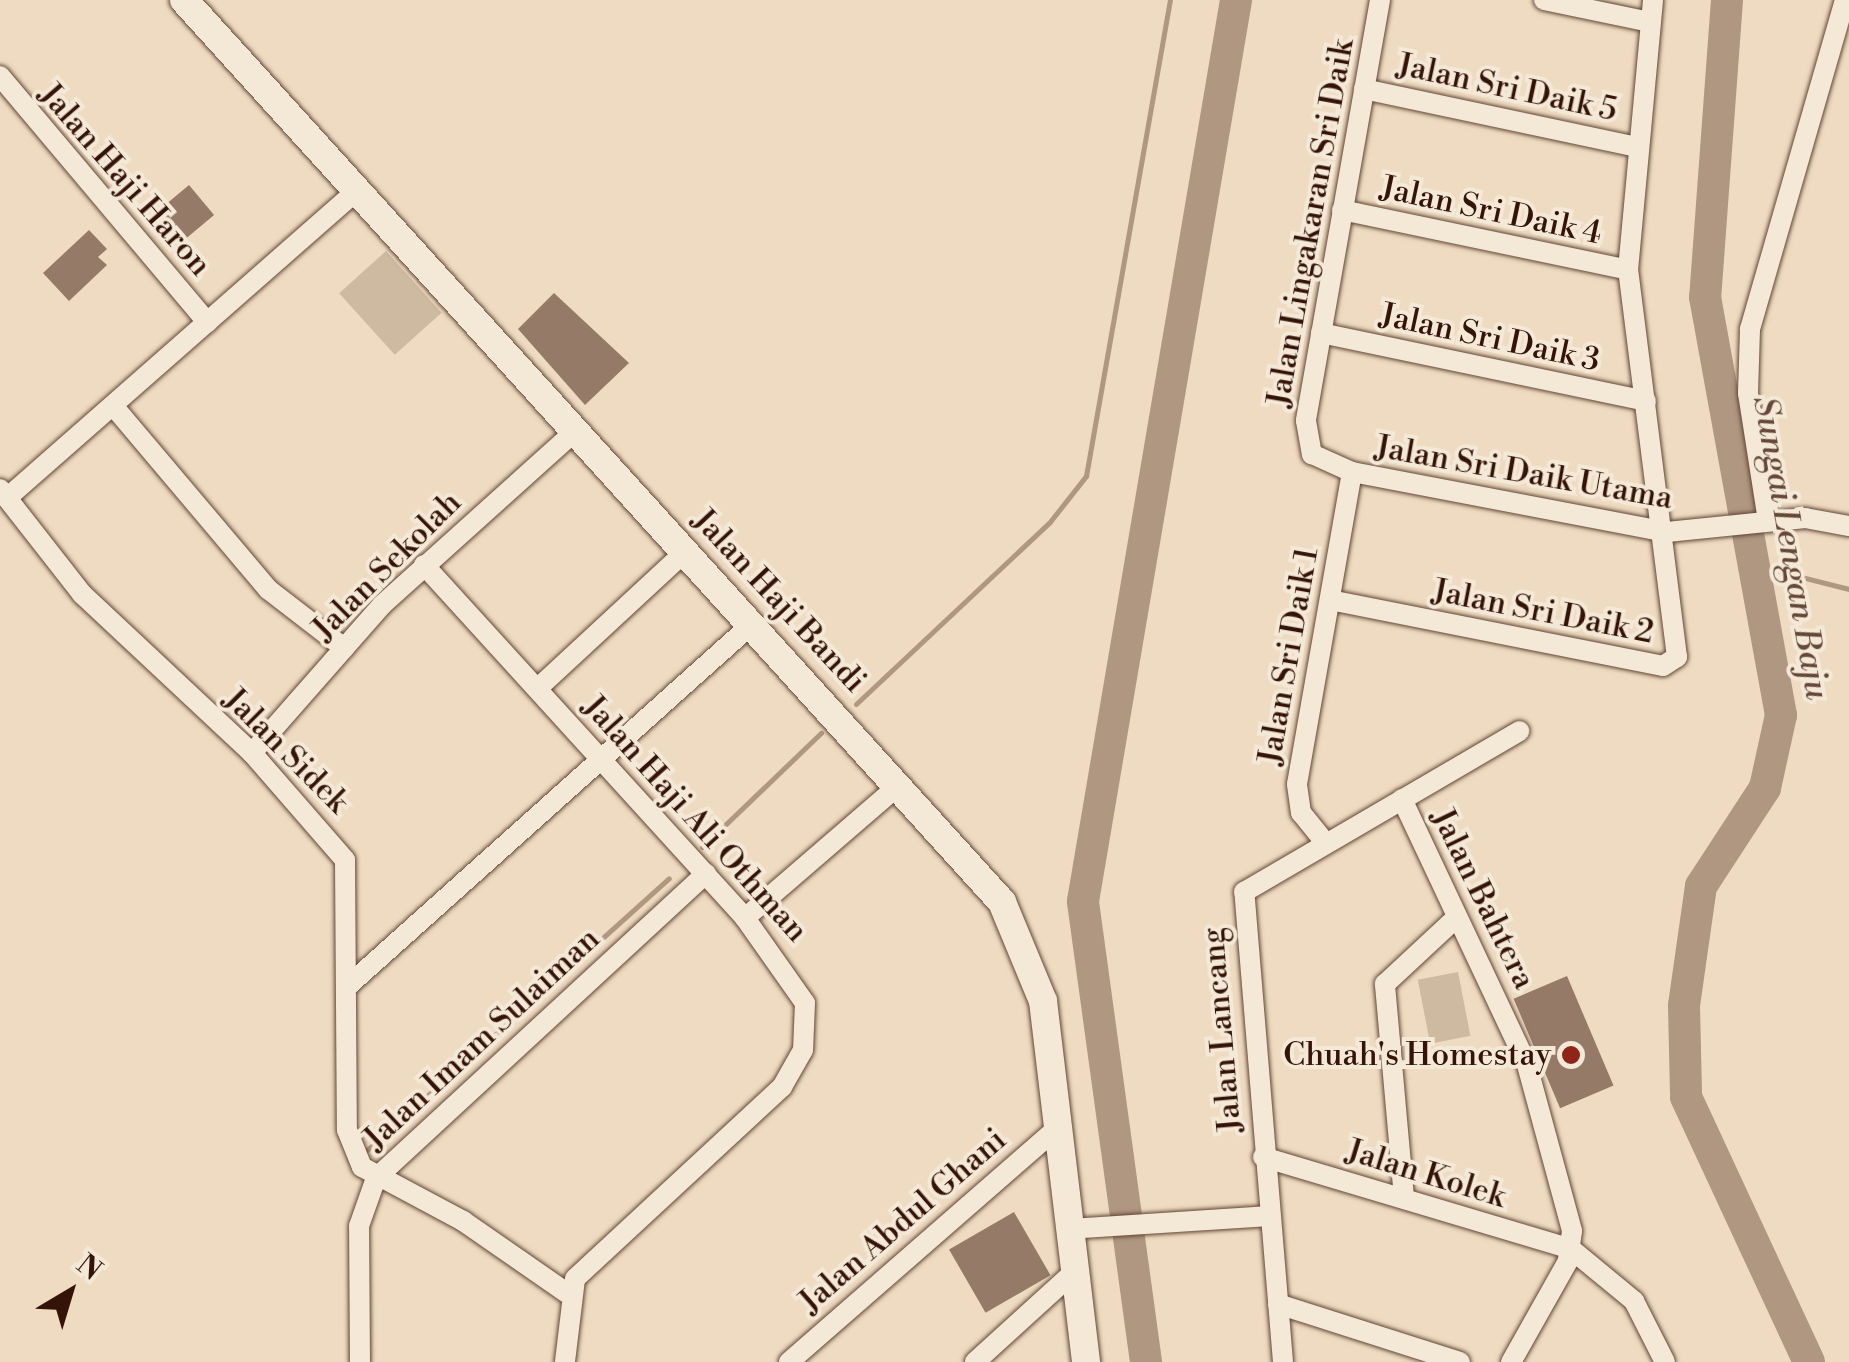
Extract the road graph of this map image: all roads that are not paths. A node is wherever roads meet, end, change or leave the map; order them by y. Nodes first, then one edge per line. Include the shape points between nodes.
1 (184, 0) edge
2 (1380, 0) edge
3 (1544, 0) edge
4 (1653, 0) edge
5 (1845, 0) edge
6 (1650, 22) junction
7 (0, 76) edge
8 (1364, 89) junction
9 (1638, 146) junction
10 (357, 190) junction
11 (1342, 210) junction
12 (1628, 270) junction
13 (207, 322) junction
14 (1321, 333) junction
15 (1646, 402) junction
16 (115, 408) junction
17 (575, 430) junction
18 (1312, 454) joint
19 (1352, 472) junction
20 (4, 494) edge
21 (1762, 522) junction
22 (1849, 526) edge
23 (1667, 532) junction
24 (686, 552) junction
25 (424, 565) junction
26 (1330, 600) junction
27 (753, 623) junction
28 (344, 648) junction
29 (538, 688) junction
30 (1519, 731) dead end
31 (252, 753) junction
32 (603, 758) junction
33 (900, 784) junction
34 (1402, 799) junction
35 (1324, 841) junction
36 (706, 874) junction
37 (745, 918) junction
38 (1456, 918) junction
39 (350, 984) junction
40 (1057, 1128) junction
41 (1263, 1157) junction
42 (376, 1178) junction
43 (1404, 1198) junction
44 (1268, 1216) junction
45 (1069, 1229) junction
46 (1572, 1249) junction
47 (1074, 1272) junction
48 (567, 1293) junction
49 (1278, 1304) junction
50 (1659, 1357) edge
51 (360, 1362) edge
52 (565, 1362) edge
53 (789, 1362) edge
54 (975, 1362) edge
55 (1086, 1362) edge
56 (1283, 1362) edge
57 (1460, 1362) edge
58 (1511, 1362) edge

1 - 10 street, Jalan Haji Bandi
2 - 8 street, Jalan Lingakaran Sri Daik
3 - 6 street
4 - 6 street
5 - 21 street via 1750,329 1748,393
6 - 9 street
7 - 13 street, Jalan Haji Haron
8 - 9 street, Jalan Sri Daik 5
8 - 11 street, Jalan Lingakaran Sri Daik
9 - 12 street
10 - 13 street
10 - 17 street, Jalan Haji Bandi
11 - 12 street, Jalan Sri Daik 4
11 - 14 street, Jalan Lingakaran Sri Daik
12 - 15 street
13 - 16 street
14 - 15 street, Jalan Sri Daik 3
14 - 18 street, Jalan Lingakaran Sri Daik via 1306,421
15 - 23 street
16 - 20 street
16 - 28 street via 268,590
17 - 24 street, Jalan Haji Bandi
17 - 25 street, Jalan Sekolah
18 - 19 street, Jalan Sri Daik Utama
19 - 23 street, Jalan Sri Daik Utama
19 - 26 street, Jalan Sri Daik 1
20 - 31 street, Jalan Sidek via 82,594
21 - 22 street, Jalan Sri Daik Utama
21 - 23 street, Jalan Sri Daik Utama
23 - 26 street, Jalan Sri Daik 2 via 1680,647 1663,666
24 - 27 street, Jalan Haji Bandi
24 - 29 street
25 - 28 street, Jalan Sekolah
25 - 29 street, Jalan Haji Ali Othman
26 - 35 street, Jalan Sri Daik 1 via 1296,800
27 - 32 street
27 - 33 street, Jalan Haji Bandi
28 - 31 street, Jalan Sekolah
29 - 32 street, Jalan Haji Ali Othman
30 - 34 street, Jalan Lancang
31 - 39 street, Jalan Sidek via 345,860
32 - 36 street, Jalan Haji Ali Othman
32 - 39 street
33 - 37 street
33 - 40 street, Jalan Haji Bandi via 1002,902 1030,952
34 - 35 street, Jalan Lancang
34 - 38 street, Jalan Bahtera
35 - 41 street, Jalan Lancang via 1256,880 1242,900
36 - 37 street, Jalan Haji Ali Othman
36 - 42 street, Jalan Imam Sulaiman
37 - 48 street, Jalan Haji Ali Othman via 805,1003 795,1068 596,1254
38 - 43 street via 1384,984
38 - 46 street, Jalan Bahtera via 1527,1065
39 - 42 street, Jalan Sidek via 347,1130
40 - 45 street, Jalan Haji Bandi
40 - 53 street, Jalan Abdul Ghani
41 - 43 street, Jalan Kolek
41 - 44 street, Jalan Lancang
42 - 48 street, Jalan Imam Sulaiman via 463,1221
42 - 51 street via 359,1226
43 - 46 street, Jalan Kolek
44 - 45 street
44 - 49 street, Jalan Lancang
45 - 47 street, Jalan Haji Bandi
46 - 50 street via 1634,1301
46 - 58 street
47 - 54 street
47 - 55 street, Jalan Haji Bandi
48 - 52 street
49 - 56 street, Jalan Lancang
49 - 57 street

